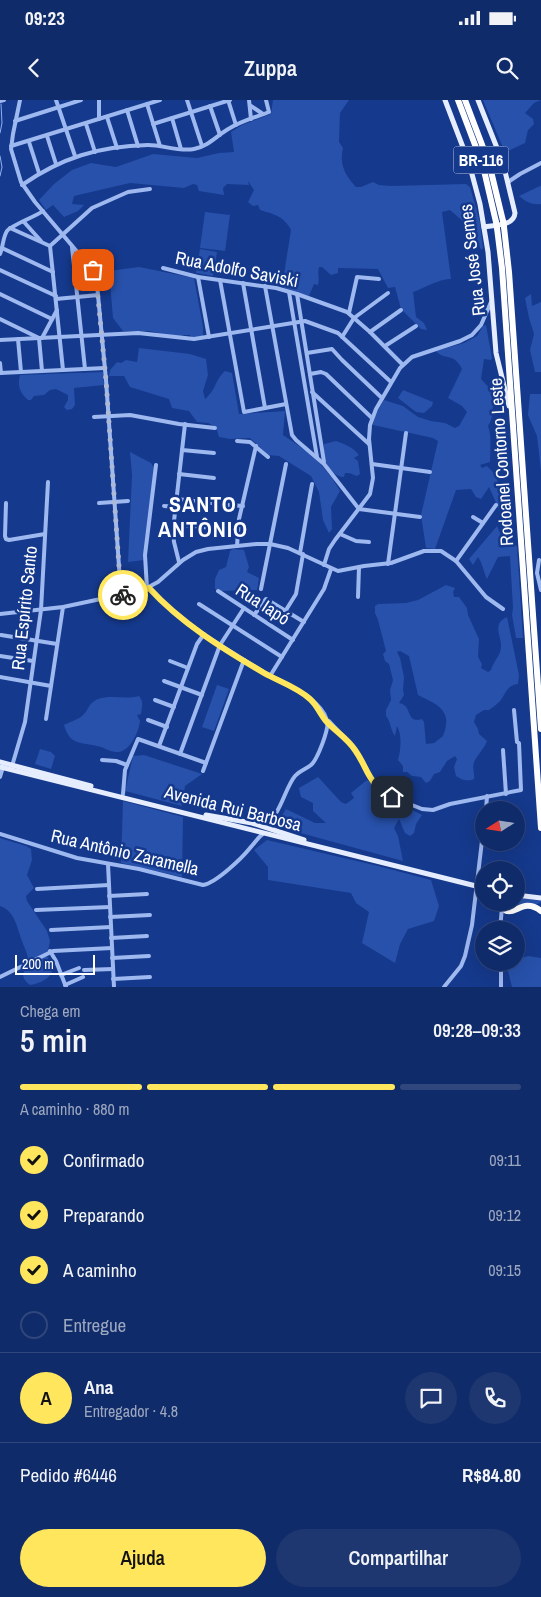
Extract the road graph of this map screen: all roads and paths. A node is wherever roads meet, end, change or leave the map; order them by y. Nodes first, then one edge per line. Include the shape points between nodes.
1 (4, 100) edge
2 (20, 100) edge
3 (56, 100) edge
4 (81, 100) edge
5 (98, 100) edge
6 (160, 100) edge
7 (187, 100) edge
8 (229, 100) edge
9 (266, 100) edge
10 (445, 100) edge
11 (458, 100) edge
12 (465, 100) edge
13 (478, 100) edge
14 (0, 101) edge
15 (249, 102) edge
16 (147, 104) junction
17 (210, 106) junction
18 (59, 107) junction
19 (128, 110) junction
20 (191, 112) junction
21 (264, 114) junction
22 (107, 117) junction
23 (172, 118) junction
24 (99, 119) junction
25 (251, 119) junction
26 (15, 121) junction
27 (86, 124) junction
28 (154, 124) junction
29 (236, 125) junction
30 (66, 130) junction
31 (220, 135) junction
32 (47, 136) junction
33 (29, 142) junction
34 (11, 146) junction
35 (138, 146) junction
36 (160, 146) junction
37 (202, 146) junction
38 (117, 148) junction
39 (182, 149) junction
40 (95, 152) junction
41 (75, 156) junction
42 (541, 162) edge
43 (56, 164) junction
44 (39, 173) junction
45 (508, 182) junction
46 (22, 185) junction
47 (150, 189) dead end
48 (43, 211) junction
49 (24, 222) junction
50 (500, 224) junction
51 (484, 227) junction
52 (10, 228) junction
53 (63, 234) junction
54 (42, 242) junction
55 (72, 245) junction
56 (50, 246) junction
57 (2, 248) junction
58 (0, 254) edge
59 (163, 268) dead end
60 (0, 270) edge
61 (53, 272) junction
62 (198, 277) junction
63 (379, 279) dead end
64 (220, 280) junction
65 (243, 284) junction
66 (266, 286) junction
67 (288, 292) junction
68 (388, 293) dead end
69 (0, 294) edge
70 (296, 294) junction
71 (98, 295) junction
72 (56, 297) junction
73 (78, 297) junction
74 (491, 300) junction
75 (57, 310) junction
76 (401, 310) dead end
77 (349, 314) junction
78 (354, 318) junction
79 (493, 318) junction
80 (0, 319) edge
81 (52, 319) junction
82 (484, 319) junction
83 (301, 321) junction
84 (294, 322) junction
85 (272, 326) junction
86 (416, 326) dead end
87 (251, 330) junction
88 (370, 332) junction
89 (102, 334) junction
90 (230, 334) junction
91 (81, 336) junction
92 (342, 336) junction
93 (60, 337) junction
94 (209, 337) junction
95 (40, 338) junction
96 (18, 339) junction
97 (0, 340) edge
98 (385, 346) junction
99 (307, 353) junction
100 (0, 363) edge
101 (402, 364) junction
102 (105, 368) junction
103 (85, 369) junction
104 (63, 370) junction
105 (42, 371) junction
106 (21, 372) junction
107 (0, 373) edge
108 (310, 374) junction
109 (391, 382) junction
110 (312, 392) junction
111 (306, 393) junction
112 (382, 398) junction
113 (286, 404) junction
114 (265, 408) junction
115 (109, 416) junction
116 (94, 417) dead end
117 (372, 418) junction
118 (513, 420) junction
119 (185, 424) junction
120 (216, 428) dead end
121 (406, 433) dead end
122 (237, 442) dead end
123 (370, 444) junction
124 (256, 446) junction
125 (182, 450) junction
126 (214, 453) dead end
127 (268, 457) dead end
128 (317, 458) junction
129 (286, 464) dead end
130 (324, 464) junction
131 (372, 464) junction
132 (156, 465) dead end
133 (401, 468) junction
134 (430, 472) dead end
135 (180, 474) junction
136 (214, 478) dead end
137 (48, 482) dead end
138 (312, 484) dead end
139 (177, 499) junction
140 (128, 501) dead end
141 (115, 502) junction
142 (6, 503) dead end
143 (99, 503) dead end
144 (212, 503) dead end
145 (230, 505) dead end
146 (496, 505) dead end
147 (164, 506) dead end
148 (243, 506) junction
149 (176, 507) junction
150 (360, 509) junction
151 (395, 514) junction
152 (420, 517) dead end
153 (474, 517) dead end
154 (483, 523) junction
155 (174, 524) junction
156 (212, 528) dead end
157 (45, 534) junction
158 (340, 534) junction
159 (369, 542) dead end
160 (270, 544) junction
161 (237, 546) junction
162 (301, 553) junction
163 (539, 560) dead end
164 (456, 561) junction
165 (180, 562) junction
166 (388, 564) junction
167 (324, 565) junction
168 (359, 567) junction
169 (332, 569) junction
170 (148, 588) junction
171 (261, 588) dead end
172 (541, 590) edge
173 (218, 591) dead end
174 (121, 595) junction
175 (358, 597) dead end
176 (199, 604) dead end
177 (63, 607) junction
178 (244, 608) junction
179 (503, 609) dead end
180 (41, 610) junction
181 (286, 610) junction
182 (0, 614) edge
183 (254, 615) junction
184 (304, 622) junction
185 (232, 626) junction
186 (204, 634) junction
187 (1, 636) dead end
188 (292, 640) junction
189 (36, 641) junction
190 (57, 644) junction
191 (220, 645) junction
192 (0, 656) edge
193 (282, 657) junction
194 (244, 660) junction
195 (33, 661) junction
196 (170, 661) dead end
197 (188, 668) junction
198 (270, 676) junction
199 (0, 677) edge
200 (164, 681) dead end
201 (30, 682) junction
202 (51, 686) junction
203 (181, 688) junction
204 (202, 695) junction
205 (155, 700) dead end
206 (174, 707) junction
207 (514, 710) dead end
208 (46, 718) dead end
209 (148, 720) dead end
210 (329, 723) junction
211 (167, 727) junction
212 (541, 729) edge
213 (323, 739) junction
214 (159, 746) junction
215 (503, 750) dead end
216 (180, 754) junction
217 (102, 760) dead end
218 (206, 763) junction
219 (127, 765) junction
220 (1, 766) edge
221 (12, 766) junction
222 (203, 771) dead end
223 (0, 778) edge
224 (123, 794) junction
225 (506, 794) junction
226 (488, 796) junction
227 (487, 801) edge
228 (266, 825) junction
229 (541, 828) edge
230 (261, 833) junction
231 (0, 834) edge
232 (108, 864) junction
233 (459, 882) junction
234 (109, 886) junction
235 (475, 886) edge
236 (37, 889) dead end
237 (147, 894) dead end
238 (110, 896) junction
239 (475, 896) edge
240 (525, 899) edge
241 (539, 904) edge
242 (525, 906) edge
243 (110, 907) junction
244 (36, 910) dead end
245 (150, 915) dead end
246 (110, 917) junction
247 (111, 927) junction
248 (51, 930) dead end
249 (147, 936) dead end
250 (112, 938) junction
251 (112, 948) junction
252 (50, 951) junction
253 (149, 956) dead end
254 (112, 958) junction
255 (79, 968) dead end
256 (113, 969) junction
257 (84, 970) dead end
258 (501, 971) edge
259 (61, 975) junction
260 (0, 977) edge
261 (83, 977) dead end
262 (150, 978) dead end
263 (113, 979) junction
264 (66, 986) edge
265 (114, 987) edge
266 (444, 987) edge
267 (501, 987) edge

1 - 14 street
2 - 26 street
3 - 18 street
4 - 18 street
5 - 24 street
6 - 16 street
7 - 20 street
8 - 17 street
8 - 29 street
9 - 21 street via 269,112
10 - 51 main road, Rua José Semes via 469,163
11 - 50 highway, Rodoanel Contorno Leste / BR-116 via 483,166
12 - 50 highway, Rodoanel Contorno Leste / BR-116 via 489,163
13 - 45 main road
15 - 21 street
15 - 25 street
16 - 19 street
16 - 28 street
17 - 20 street
17 - 31 street
18 - 26 street
18 - 30 street
19 - 22 street
19 - 35 street
20 - 23 street
20 - 37 street
21 - 25 street
22 - 24 street
22 - 38 street
23 - 28 street
23 - 39 street
24 - 27 street
25 - 29 street
26 - 34 street
27 - 30 street
27 - 40 street
28 - 36 street
29 - 31 street
30 - 32 street
30 - 41 street
31 - 37 street
32 - 33 street
32 - 43 street
33 - 34 street
33 - 44 street
34 - 46 street
35 - 36 street
35 - 38 street
36 - 39 street
37 - 39 street
38 - 40 street
40 - 41 street
41 - 43 street
42 - 45 street
43 - 44 street
44 - 46 street
45 - 51 main road via 515,217 509,222
46 - 48 street
47 - 53 street via 128,192 92,208
48 - 49 street
48 - 53 street
49 - 52 street
49 - 54 street
50 - 118 highway, Rodoanel Contorno Leste / BR-116
50 - 212 highway, Rodoanel Contorno Leste / BR-116 via 511,292
51 - 74 main road, Rua José Semes
52 - 54 street
52 - 57 street
53 - 55 street
53 - 56 street
54 - 56 street
55 - 71 street via 95,272
55 - 73 street
56 - 61 street
57 - 58 street
57 - 61 street
59 - 62 street, Rua Adolfo Saviski
60 - 72 street
61 - 72 street
62 - 64 street, Rua Adolfo Saviski
62 - 94 street
63 - 77 street via 357,277
64 - 65 street, Rua Adolfo Saviski
64 - 90 street
65 - 66 street, Rua Adolfo Saviski
65 - 87 street
66 - 67 street, Rua Adolfo Saviski
66 - 85 street
67 - 70 street, Rua Adolfo Saviski
67 - 84 street
68 - 78 street
69 - 81 street
70 - 77 street, Rua Adolfo Saviski
70 - 83 street
71 - 73 street
71 - 89 street
72 - 73 street
72 - 75 street
73 - 91 street
74 - 79 main road, Rua José Semes
74 - 82 street
75 - 81 street
75 - 93 street
76 - 88 street
77 - 78 street, Rua Adolfo Saviski
78 - 88 street, Rua Adolfo Saviski
78 - 92 street
79 - 82 street
79 - 118 main road, Rua José Semes via 497,360
80 - 95 street
81 - 95 street
82 - 101 street via 468,338 417,355
83 - 84 street
83 - 92 street
83 - 99 street
84 - 85 street
84 - 111 street
85 - 87 street
85 - 113 street
86 - 98 street
87 - 90 street
87 - 114 street
88 - 98 street, Rua Adolfo Saviski
89 - 91 street
89 - 94 street via 142,333 190,339
89 - 102 street
90 - 94 street
90 - 114 street via 244,412
91 - 93 street
91 - 103 street
92 - 109 street
93 - 95 street
93 - 104 street
95 - 96 street
95 - 105 street
96 - 97 street
96 - 106 street
98 - 101 street, Rua Adolfo Saviski
99 - 108 street
99 - 112 street via 332,349
100 - 107 street
101 - 109 street
102 - 103 street
102 - 115 street
103 - 104 street
104 - 105 street
105 - 106 street
106 - 107 street
108 - 110 street
108 - 117 street via 326,374
109 - 112 street
110 - 111 street
110 - 123 street
110 - 130 street
111 - 128 street
112 - 117 street
113 - 114 street
113 - 128 street via 294,438
115 - 116 street
115 - 119 street via 134,415
115 - 141 street
117 - 123 street
118 - 229 highway, Rodoanel Contorno Leste / BR-116
119 - 120 street
119 - 125 street
121 - 133 street
122 - 124 street via 248,441
123 - 131 street
124 - 127 street
124 - 148 street
125 - 126 street
125 - 135 street
128 - 130 street
129 - 160 street
130 - 150 street
131 - 133 street
131 - 150 street via 372,488
132 - 170 street via 145,555
133 - 134 street
133 - 151 street
135 - 136 street
135 - 139 street
137 - 157 street, Rua Espírito Santo
138 - 162 street
139 - 144 street
139 - 149 street
140 - 141 street
141 - 143 street
141 - 174 street
142 - 157 street via 6,539
145 - 148 street
146 - 154 street
147 - 149 street
148 - 161 street
149 - 155 street
150 - 151 street
150 - 158 street
151 - 152 street
151 - 166 street
153 - 154 street
154 - 164 street
155 - 156 street
155 - 165 street via 173,537
157 - 180 street, Rua Espírito Santo
158 - 159 street
158 - 167 street
160 - 161 street
160 - 162 street
160 - 171 street
161 - 165 street via 202,550
162 - 167 street
162 - 181 street via 296,594
163 - 172 street via 537,570
164 - 166 street via 441,551 430,550
164 - 179 street via 486,597
165 - 170 street via 162,580
166 - 168 street
167 - 169 street
168 - 169 street via 342,571
168 - 175 street
169 - 184 street
170 - 174 street
170 - 186 street via 169,609
173 - 178 street, Rua Iapó
174 - 177 street
176 - 185 street
177 - 180 street
177 - 190 street
178 - 183 street, Rua Iapó
178 - 185 street
180 - 182 street
180 - 189 street, Rua Espírito Santo
181 - 183 street via 266,599
181 - 184 street
183 - 188 street, Rua Iapó
184 - 188 street
185 - 191 street
185 - 193 street
186 - 191 street
186 - 197 street
187 - 189 street
188 - 193 street
189 - 190 street
189 - 195 street, Rua Espírito Santo
190 - 202 street
191 - 194 street
191 - 204 street
192 - 195 street
193 - 198 street
194 - 198 street
194 - 218 street
195 - 201 street, Rua Espírito Santo
196 - 197 street
197 - 203 street
198 - 210 street via 299,690
199 - 201 street
200 - 203 street
201 - 202 street
201 - 221 street, Rua Espírito Santo via 24,726
202 - 208 street
203 - 204 street
203 - 206 street
204 - 216 street
205 - 206 street
206 - 211 street
207 - 225 street via 522,787 520,791
209 - 211 street
210 - 213 street
210 - 213 street via 330,729
210 - 226 street via 355,749 375,784 392,797 427,810
211 - 214 street
213 - 228 street via 313,763 294,778
214 - 216 street
214 - 219 street via 138,739
215 - 225 street
216 - 218 street
217 - 219 street
218 - 222 street
219 - 224 street
220 - 221 main road, Avenida Rui Barbosa
220 - 223 street
220 - 230 main road, Avenida Rui Barbosa
221 - 224 main road, Avenida Rui Barbosa
224 - 228 main road, Avenida Rui Barbosa
225 - 226 street
226 - 227 street
228 - 230 main road
228 - 233 main road, Avenida Rui Barbosa via 292,836
230 - 232 street, Rua Antônio Zaramella via 246,853 218,878 206,884
230 - 233 main road, Avenida Rui Barbosa
231 - 232 street, Rua Antônio Zaramella via 60,854
232 - 234 street
233 - 235 main road, Avenida Rui Barbosa
234 - 236 street
234 - 238 street
237 - 238 street
238 - 243 street
239 - 266 street via 465,956
240 - 241 main road
241 - 242 highway
243 - 244 street
243 - 246 street
245 - 246 street
246 - 247 street
247 - 248 street
247 - 250 street
249 - 250 street
250 - 251 street
251 - 252 street
251 - 254 street
252 - 259 street
252 - 260 street
253 - 254 street
254 - 256 street
255 - 259 street
256 - 257 street
256 - 263 street
258 - 267 street
259 - 264 street
261 - 264 street
262 - 263 street
263 - 265 street

